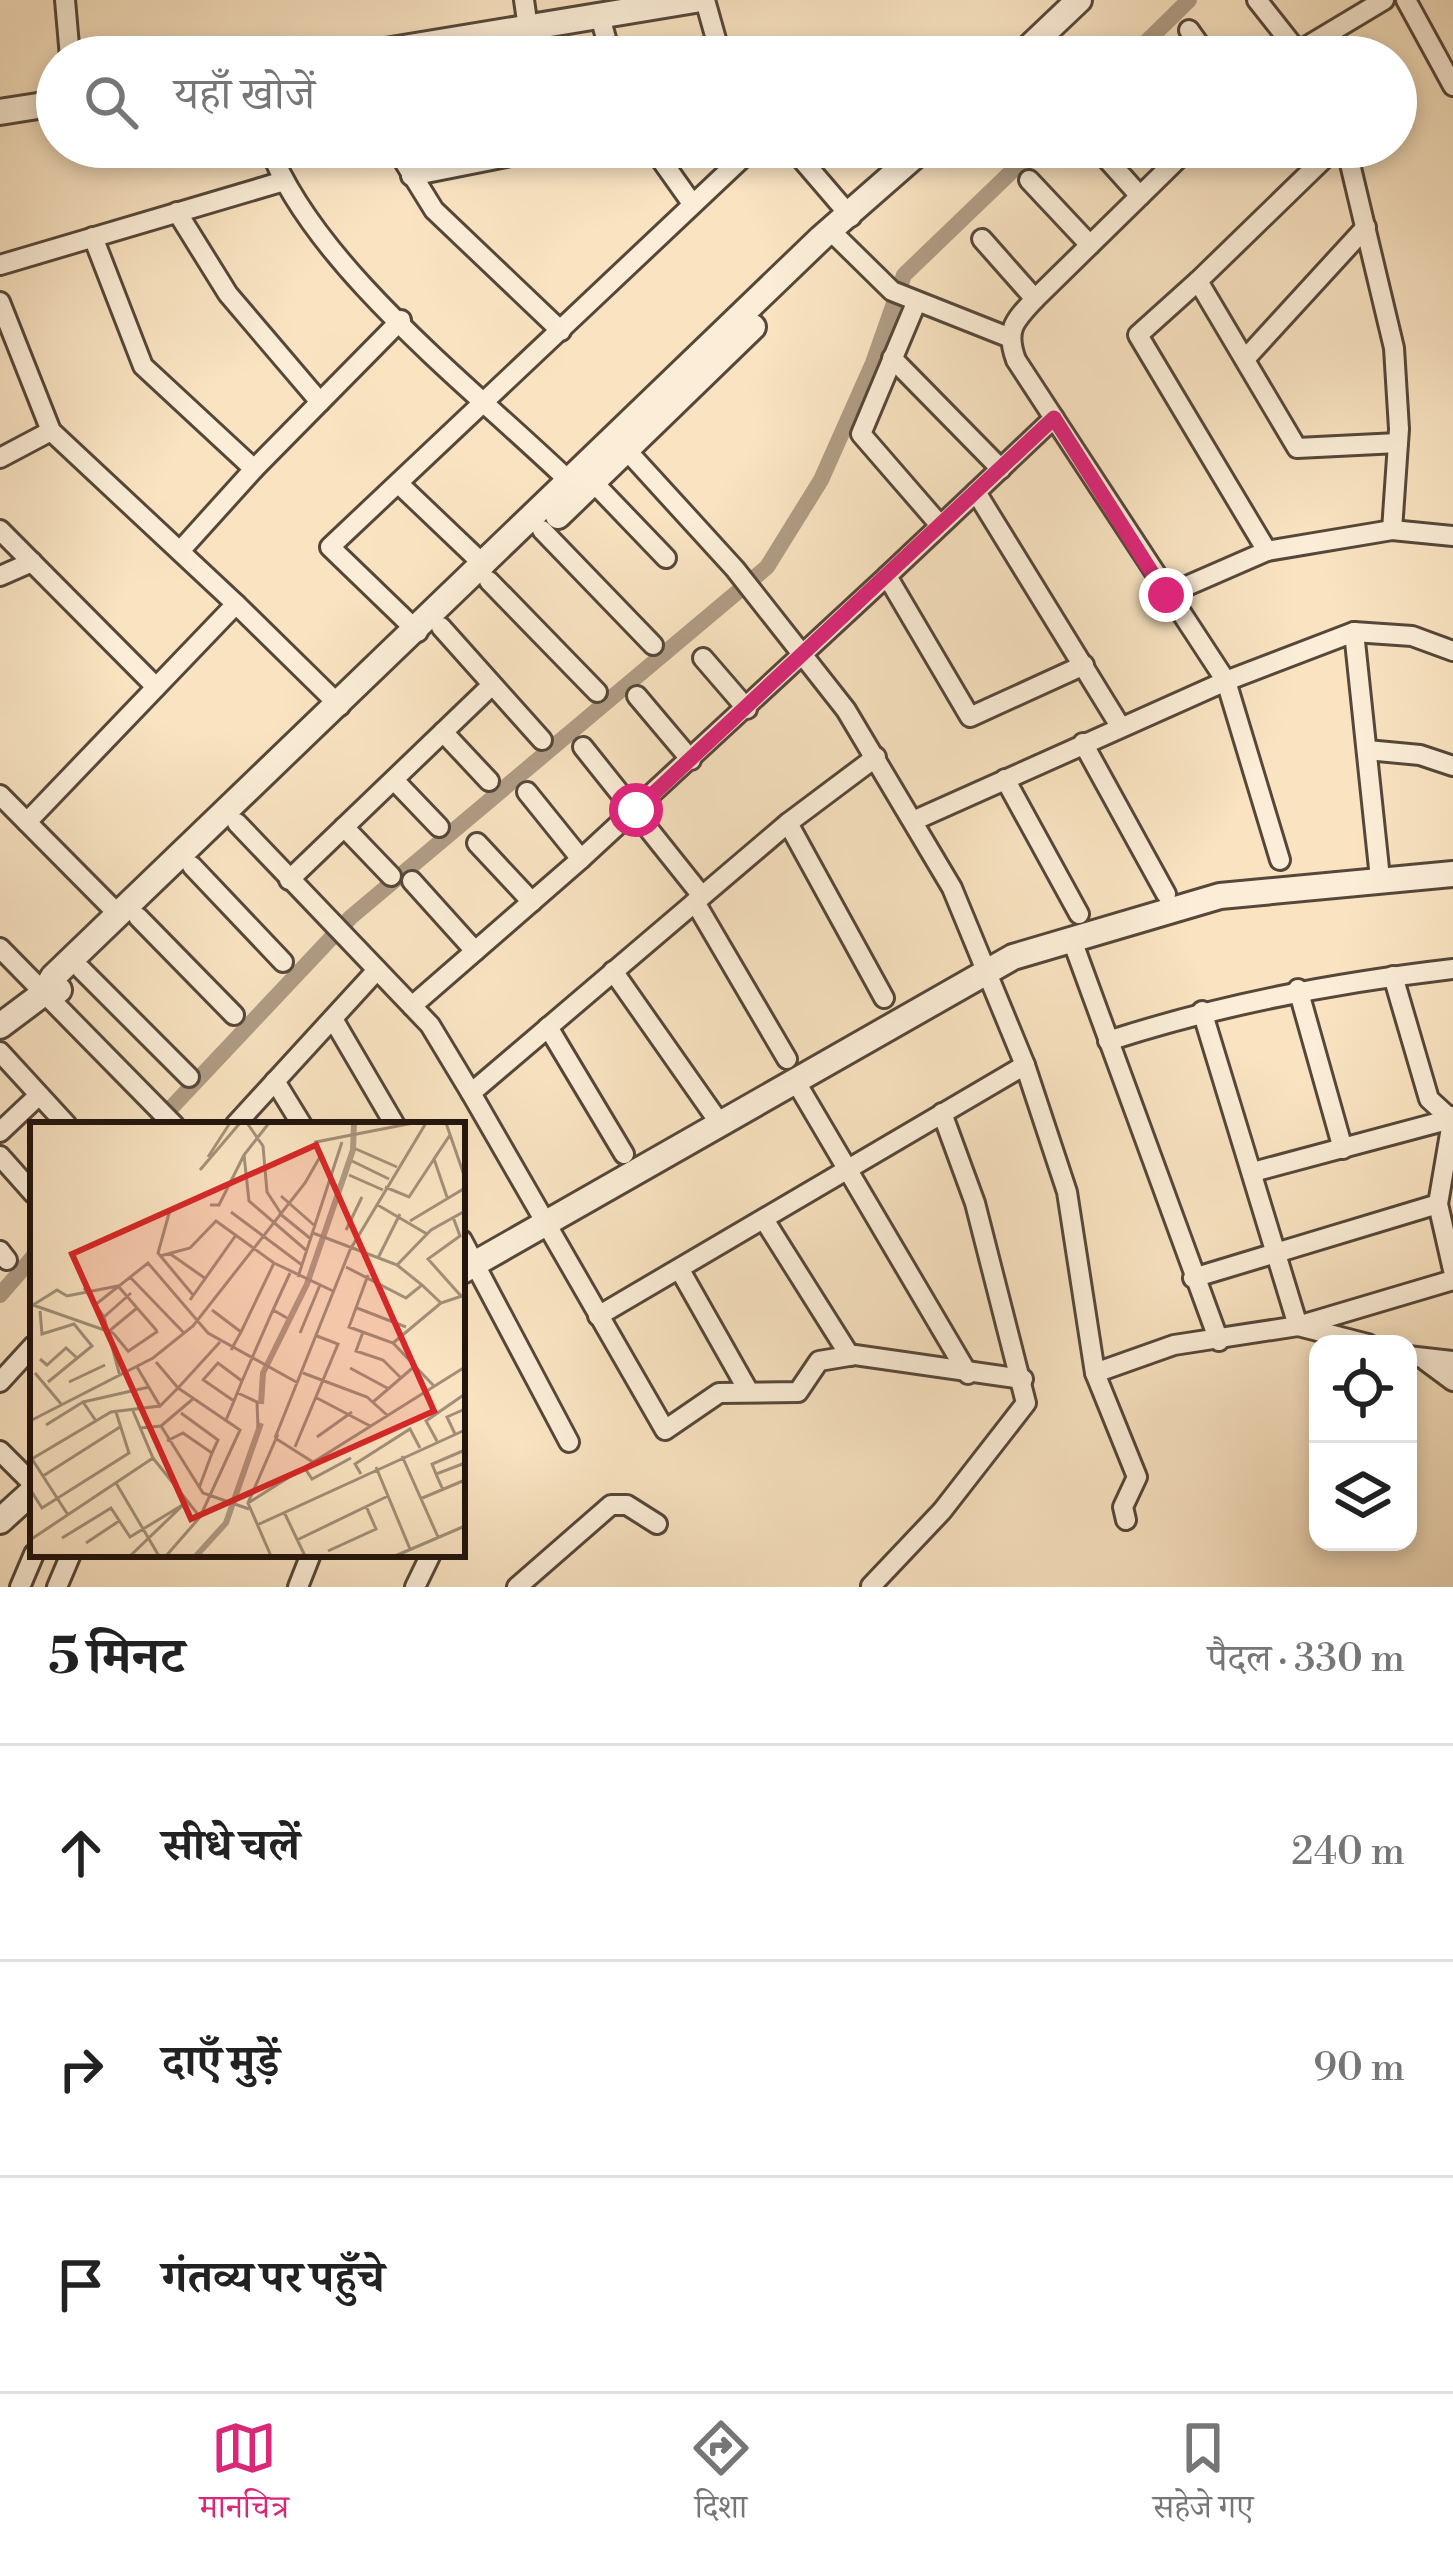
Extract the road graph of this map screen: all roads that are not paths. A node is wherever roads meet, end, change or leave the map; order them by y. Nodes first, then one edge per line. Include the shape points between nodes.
1 (65, 0) edge
2 (524, 0) edge
3 (695, 0) edge
4 (705, 0) edge
5 (1079, 0) edge
6 (1257, 0) edge
7 (1384, 0) edge
8 (1406, 0) edge
9 (600, 16) junction
10 (528, 28) junction
11 (1189, 29) dead end
12 (68, 36) edge
13 (479, 36) edge
14 (605, 36) edge
15 (716, 36) edge
16 (1041, 36) edge
17 (1194, 36) edge
18 (1283, 36) edge
19 (1326, 36) edge
20 (1453, 86) edge
21 (36, 106) edge
22 (0, 112) edge
23 (278, 168) edge
24 (407, 168) edge
25 (451, 168) edge
26 (667, 168) edge
27 (730, 168) edge
28 (805, 168) edge
29 (904, 168) edge
30 (1115, 168) edge
31 (1169, 168) edge
32 (1314, 168) edge
33 (1351, 168) edge
34 (411, 176) junction
35 (1030, 180) dead end
36 (284, 181) junction
37 (1140, 196) junction
38 (692, 202) junction
39 (177, 212) junction
40 (1366, 226) junction
41 (844, 227) junction
42 (93, 237) junction
43 (982, 239) dead end
44 (1090, 245) junction
45 (0, 265) edge
46 (1198, 281) junction
47 (906, 298) junction
48 (1035, 298) junction
49 (0, 302) edge
50 (401, 320) junction
51 (561, 331) junction
52 (1008, 337) junction
53 (892, 358) junction
54 (1246, 358) junction
55 (320, 402) junction
56 (487, 402) junction
57 (1054, 418) junction
58 (51, 430) junction
59 (1398, 443) junction
60 (622, 444) junction
61 (0, 458) edge
62 (254, 469) junction
63 (1001, 469) junction
64 (582, 483) junction
65 (399, 484) junction
66 (976, 492) junction
67 (939, 524) junction
68 (0, 530) edge
69 (542, 530) junction
70 (1392, 530) junction
71 (1453, 536) edge
72 (1267, 550) junction
73 (180, 551) junction
74 (666, 558) dead end
75 (32, 562) junction
76 (487, 573) junction
77 (0, 576) edge
78 (887, 576) junction
79 (1166, 595) junction
80 (236, 604) junction
81 (429, 629) junction
82 (1354, 632) junction
83 (653, 645) dead end
84 (1453, 651) edge
85 (806, 657) junction
86 (703, 658) dead end
87 (1084, 665) junction
88 (1226, 681) junction
89 (492, 685) junction
90 (156, 687) junction
91 (597, 692) dead end
92 (637, 696) dead end
93 (340, 706) junction
94 (747, 709) junction
95 (1120, 726) junction
96 (443, 732) junction
97 (542, 740) dead end
98 (1083, 743) junction
99 (584, 747) dead end
100 (1367, 750) junction
101 (876, 757) junction
102 (691, 760) junction
103 (1453, 766) edge
104 (1005, 779) junction
105 (394, 780) junction
106 (489, 781) dead end
107 (527, 792) dead end
108 (0, 795) edge
109 (636, 810) junction
110 (913, 821) junction
111 (27, 822) junction
112 (237, 823) junction
113 (788, 823) junction
114 (344, 827) junction
115 (440, 827) dead end
116 (477, 843) dead end
117 (581, 859) junction
118 (1280, 860) dead end
119 (1379, 865) junction
120 (192, 866) junction
121 (1453, 874) edge
122 (391, 876) dead end
123 (289, 880) junction
124 (412, 881) dead end
125 (1166, 894) dead end
126 (699, 899) junction
127 (532, 902) junction
128 (1079, 914) dead end
129 (128, 916) junction
130 (1072, 940) junction
131 (0, 948) edge
132 (475, 951) junction
133 (283, 962) dead end
134 (982, 962) junction
135 (81, 969) junction
136 (1453, 969) edge
137 (377, 970) junction
138 (613, 971) junction
139 (1393, 976) junction
140 (1298, 989) junction
141 (44, 993) junction
142 (884, 998) dead end
143 (412, 1006) junction
144 (1202, 1011) junction
145 (234, 1016) dead end
146 (333, 1019) junction
147 (0, 1026) edge
148 (548, 1027) junction
149 (1108, 1041) junction
150 (0, 1052) edge
151 (1025, 1065) junction
152 (791, 1071) junction
153 (189, 1078) dead end
154 (275, 1081) junction
155 (471, 1093) junction
156 (37, 1097) junction
157 (942, 1112) junction
158 (1452, 1119) edge
159 (64, 1122) edge
160 (171, 1122) edge
161 (238, 1122) edge
162 (300, 1122) edge
163 (393, 1122) edge
164 (721, 1125) junction
165 (0, 1132) edge
166 (1343, 1149) junction
167 (624, 1154) dead end
168 (0, 1156) edge
169 (849, 1167) junction
170 (1253, 1172) junction
171 (30, 1189) edge
172 (1438, 1204) junction
173 (765, 1221) junction
174 (544, 1222) junction
175 (1274, 1251) junction
176 (469, 1267) edge
177 (680, 1270) junction
178 (1453, 1270) edge
179 (1193, 1278) junction
180 (1453, 1280) edge
181 (598, 1316) junction
182 (1298, 1326) junction
183 (1333, 1335) edge
184 (1220, 1341) junction
185 (30, 1349) edge
186 (850, 1356) junction
187 (1417, 1358) edge
188 (1453, 1361) edge
189 (1095, 1373) junction
190 (968, 1374) junction
191 (1023, 1379) junction
192 (0, 1382) edge
193 (1453, 1382) edge
194 (749, 1392) junction
195 (568, 1442) dead end
196 (0, 1451) edge
197 (30, 1485) edge
198 (30, 1491) edge
199 (1126, 1520) dead end
200 (0, 1521) edge
201 (657, 1524) dead end
202 (33, 1557) edge
203 (70, 1557) edge
204 (310, 1557) edge
205 (429, 1557) edge
206 (871, 1586) edge
207 (20, 1587) edge
208 (57, 1587) edge
209 (298, 1587) edge
210 (416, 1587) edge
211 (517, 1587) edge

1 - 12 street
2 - 10 street
3 - 9 street
4 - 15 street
5 - 16 street
6 - 18 street
7 - 19 street
8 - 20 street
9 - 10 street
9 - 14 street
10 - 13 street
11 - 17 street
21 - 22 street
23 - 36 street
24 - 34 street
25 - 34 street
26 - 38 street
27 - 38 street
28 - 41 street
29 - 41 street
30 - 37 street
31 - 37 street
32 - 46 street
33 - 40 street
34 - 51 street via 434,210
35 - 44 street
36 - 39 street
36 - 50 street via 305,217
37 - 44 street
38 - 51 street
39 - 42 street
39 - 55 street via 228,294
40 - 54 street
40 - 59 street via 1394,348
41 - 47 street
41 - 60 street via 821,238
42 - 45 street
42 - 62 street via 142,366
43 - 48 street
44 - 48 street
46 - 54 street
46 - 72 street via 1138,335
47 - 52 street
47 - 53 street
48 - 52 street
49 - 58 street
50 - 55 street
50 - 56 street
51 - 56 street
52 - 57 street
53 - 63 street
53 - 67 street via 862,434
54 - 59 street via 1297,448
55 - 62 street
56 - 64 street
56 - 65 street
57 - 63 street
57 - 79 street
58 - 61 street
58 - 73 street
59 - 70 street
60 - 64 street
60 - 85 street
62 - 73 street
63 - 66 street
64 - 69 street
64 - 74 street
64 - 76 street
65 - 76 street
65 - 81 street via 329,547
66 - 67 street
66 - 87 street
67 - 78 street
68 - 75 street
69 - 76 street
69 - 83 street
70 - 71 street
70 - 72 street
72 - 79 street
73 - 80 street
75 - 77 street
75 - 90 street
76 - 81 street
76 - 91 street
78 - 85 street
78 - 87 street via 970,717
79 - 88 street
80 - 90 street
80 - 93 street
81 - 89 street
81 - 93 street
81 - 112 street
82 - 84 street via 1412,636
82 - 88 street
82 - 100 street
85 - 94 street
85 - 101 street
86 - 94 street
87 - 95 street
88 - 95 street
88 - 118 street
89 - 96 street
89 - 97 street
90 - 111 street
92 - 102 street
93 - 129 street
94 - 102 street
95 - 98 street
96 - 105 street
96 - 106 street
98 - 104 street
98 - 125 street
99 - 109 street
100 - 103 street
100 - 119 street
101 - 110 street
101 - 113 street
102 - 109 street
104 - 110 street
104 - 128 street
105 - 114 street
105 - 115 street
107 - 117 street
108 - 111 street
109 - 117 street
109 - 126 street
110 - 134 street
111 - 129 street
112 - 120 street
112 - 123 street
113 - 126 street
113 - 142 street
114 - 122 street
114 - 123 street
116 - 127 street
117 - 127 street
119 - 121 street
119 - 130 street via 1220,896
120 - 129 street
120 - 133 street
123 - 137 street
124 - 132 street
126 - 138 street
126 - 152 street
127 - 132 street
129 - 135 street
129 - 141 street
129 - 145 street
130 - 134 street
130 - 149 street
131 - 141 street
132 - 143 street
134 - 151 street
134 - 152 street
135 - 141 street
135 - 153 street
136 - 139 street
137 - 143 street
137 - 146 street
138 - 148 street
138 - 164 street
139 - 140 street
139 - 158 street via 1429,1099
140 - 144 street
140 - 166 street
141 - 147 street
141 - 160 street
143 - 155 street
144 - 149 street
144 - 170 street
146 - 154 street
146 - 163 street
148 - 155 street
148 - 167 street
149 - 179 street
150 - 156 street
151 - 157 street
151 - 189 street via 1067,1192
152 - 164 street
152 - 169 street
154 - 161 street
154 - 162 street
155 - 174 street
156 - 159 street
156 - 165 street
157 - 169 street
157 - 191 street
158 - 166 street
158 - 172 street
164 - 174 street
166 - 170 street
168 - 171 street
169 - 173 street
169 - 190 street
170 - 175 street
172 - 175 street
172 - 178 street
173 - 177 street
173 - 186 street
174 - 176 street
174 - 181 street
175 - 179 street
175 - 182 street
176 - 195 street
177 - 181 street
177 - 194 street
179 - 184 street
180 - 182 street
181 - 194 street via 665,1430 719,1393
182 - 183 street
182 - 184 street
184 - 189 street via 1174,1345
185 - 192 street
186 - 190 street
186 - 194 street via 819,1361 798,1391
187 - 188 street
187 - 193 street
189 - 199 street via 1137,1477 1123,1507
190 - 191 street
191 - 206 street via 1027,1403 1013,1426
196 - 197 street
198 - 200 street
201 - 211 street via 627,1505 611,1505
202 - 207 street
203 - 208 street
204 - 209 street
205 - 210 street

